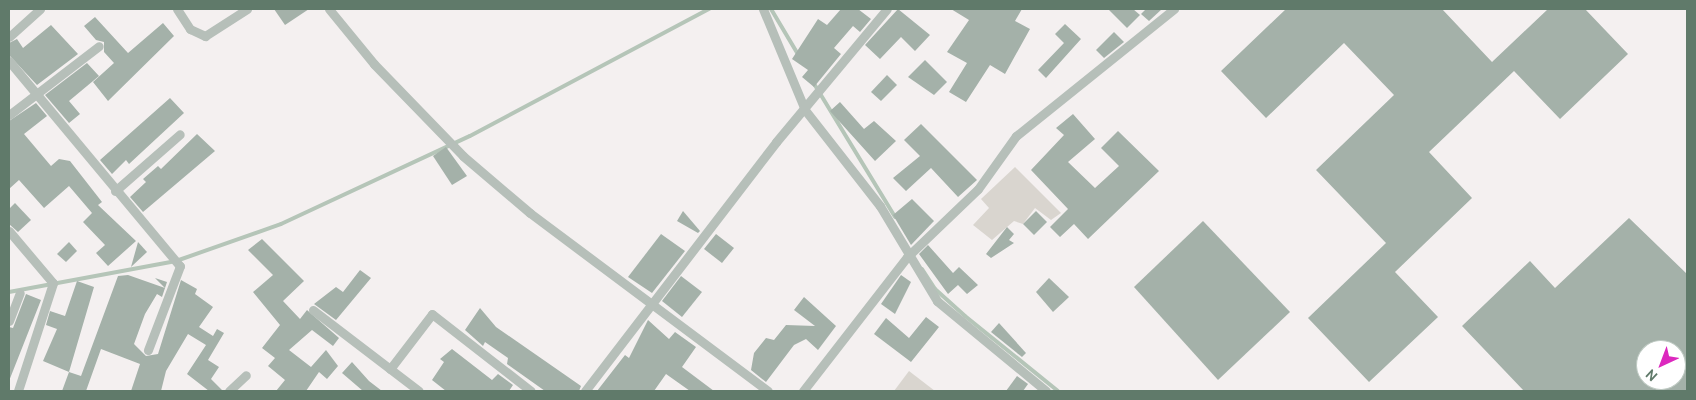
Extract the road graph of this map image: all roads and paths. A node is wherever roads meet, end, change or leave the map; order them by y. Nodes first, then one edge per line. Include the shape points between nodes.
1 (40, 9) edge
2 (177, 9) edge
3 (247, 9) edge
4 (329, 9) edge
5 (763, 9) edge
6 (887, 9) edge
7 (1174, 9) edge
8 (9, 37) edge
9 (100, 46) dead end
10 (9, 61) edge
11 (35, 94) junction
12 (805, 110) junction
13 (9, 115) edge
14 (180, 134) dead end
15 (115, 191) junction
16 (9, 231) edge
17 (907, 257) junction
18 (20, 292) dead end
19 (652, 302) junction
20 (313, 310) dead end
21 (9, 321) edge
22 (148, 350) dead end
23 (390, 370) junction
24 (246, 375) dead end
25 (18, 391) edge
26 (229, 391) edge
27 (419, 391) edge
28 (531, 391) edge
29 (585, 391) edge
30 (768, 391) edge
31 (803, 391) edge
32 (1046, 391) edge

1 - 8 street
2 - 3 street via 190,29 205,36
4 - 19 street via 374,64 463,156 530,213
5 - 12 street
6 - 12 street
7 - 17 street via 1016,136 978,189
9 - 11 street
10 - 11 street
11 - 13 street
11 - 15 street
12 - 17 street via 880,206
12 - 19 street
14 - 15 street
15 - 22 street via 180,266
16 - 25 street via 53,283
17 - 31 street
17 - 32 street via 951,316
18 - 21 street
19 - 29 street
19 - 30 street
20 - 23 street
23 - 27 street
23 - 28 street via 432,314
24 - 26 street

